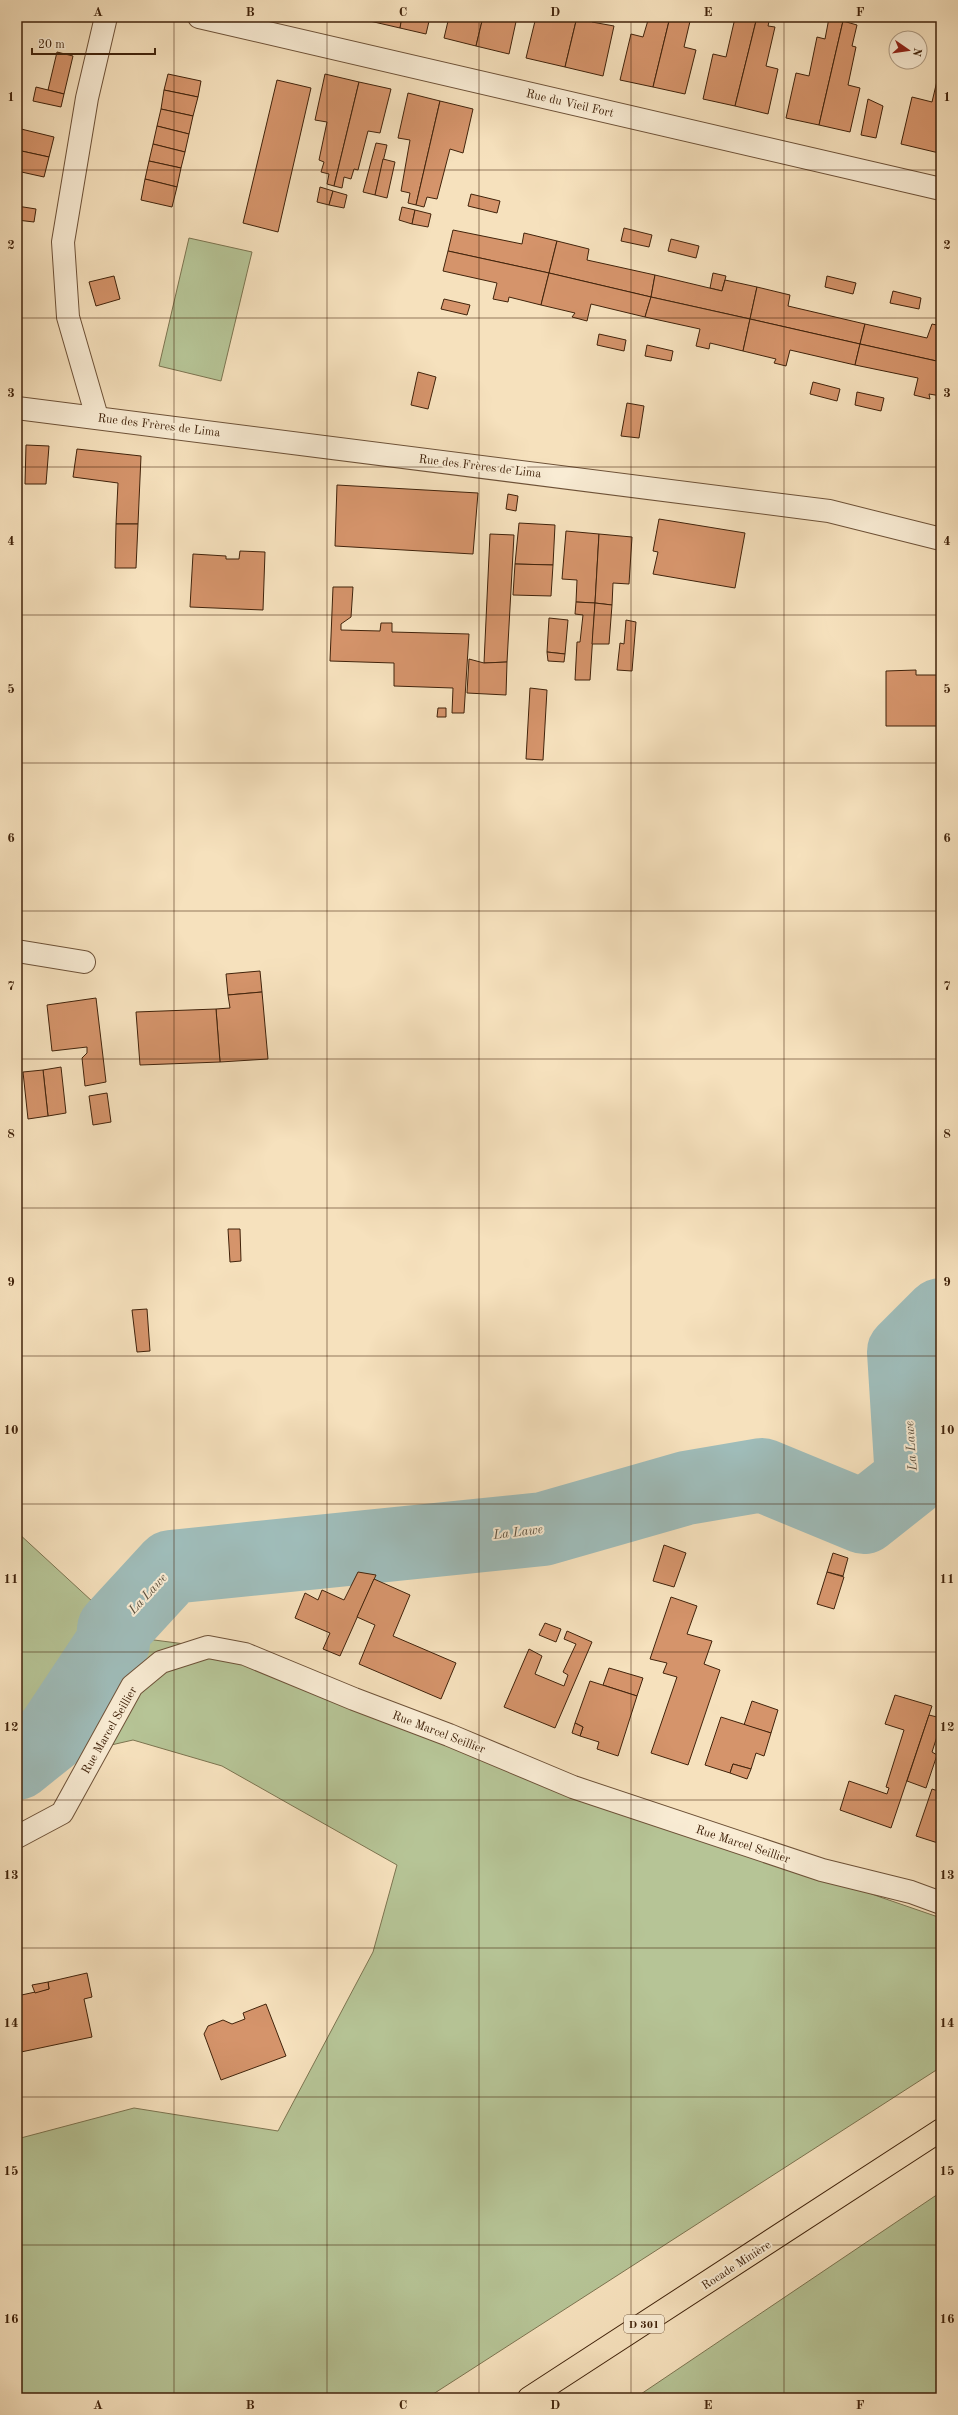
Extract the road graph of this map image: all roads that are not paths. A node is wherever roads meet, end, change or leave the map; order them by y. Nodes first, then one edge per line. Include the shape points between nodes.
1 (106, 17) edge
2 (199, 17) edge
3 (941, 189) edge
4 (17, 408) edge
5 (97, 417) junction
6 (941, 539) edge
7 (17, 951) edge
8 (84, 962) dead end
9 (17, 1837) edge
10 (941, 1903) edge
11 (941, 2130) edge
12 (529, 2398) edge

1 - 5 street via 87,98 63,242 68,316
2 - 3 street, Rue du Vieil Fort
4 - 5 street, Rue des Frères de Lima
5 - 6 street, Rue des Frères de Lima via 829,511
7 - 8 street
9 - 10 street, Rue Marcel Seillier via 62,1813 132,1686 161,1662 208,1647 245,1654 573,1787 822,1870 911,1892
11 - 12 highway, Rocade Minière / D 301

